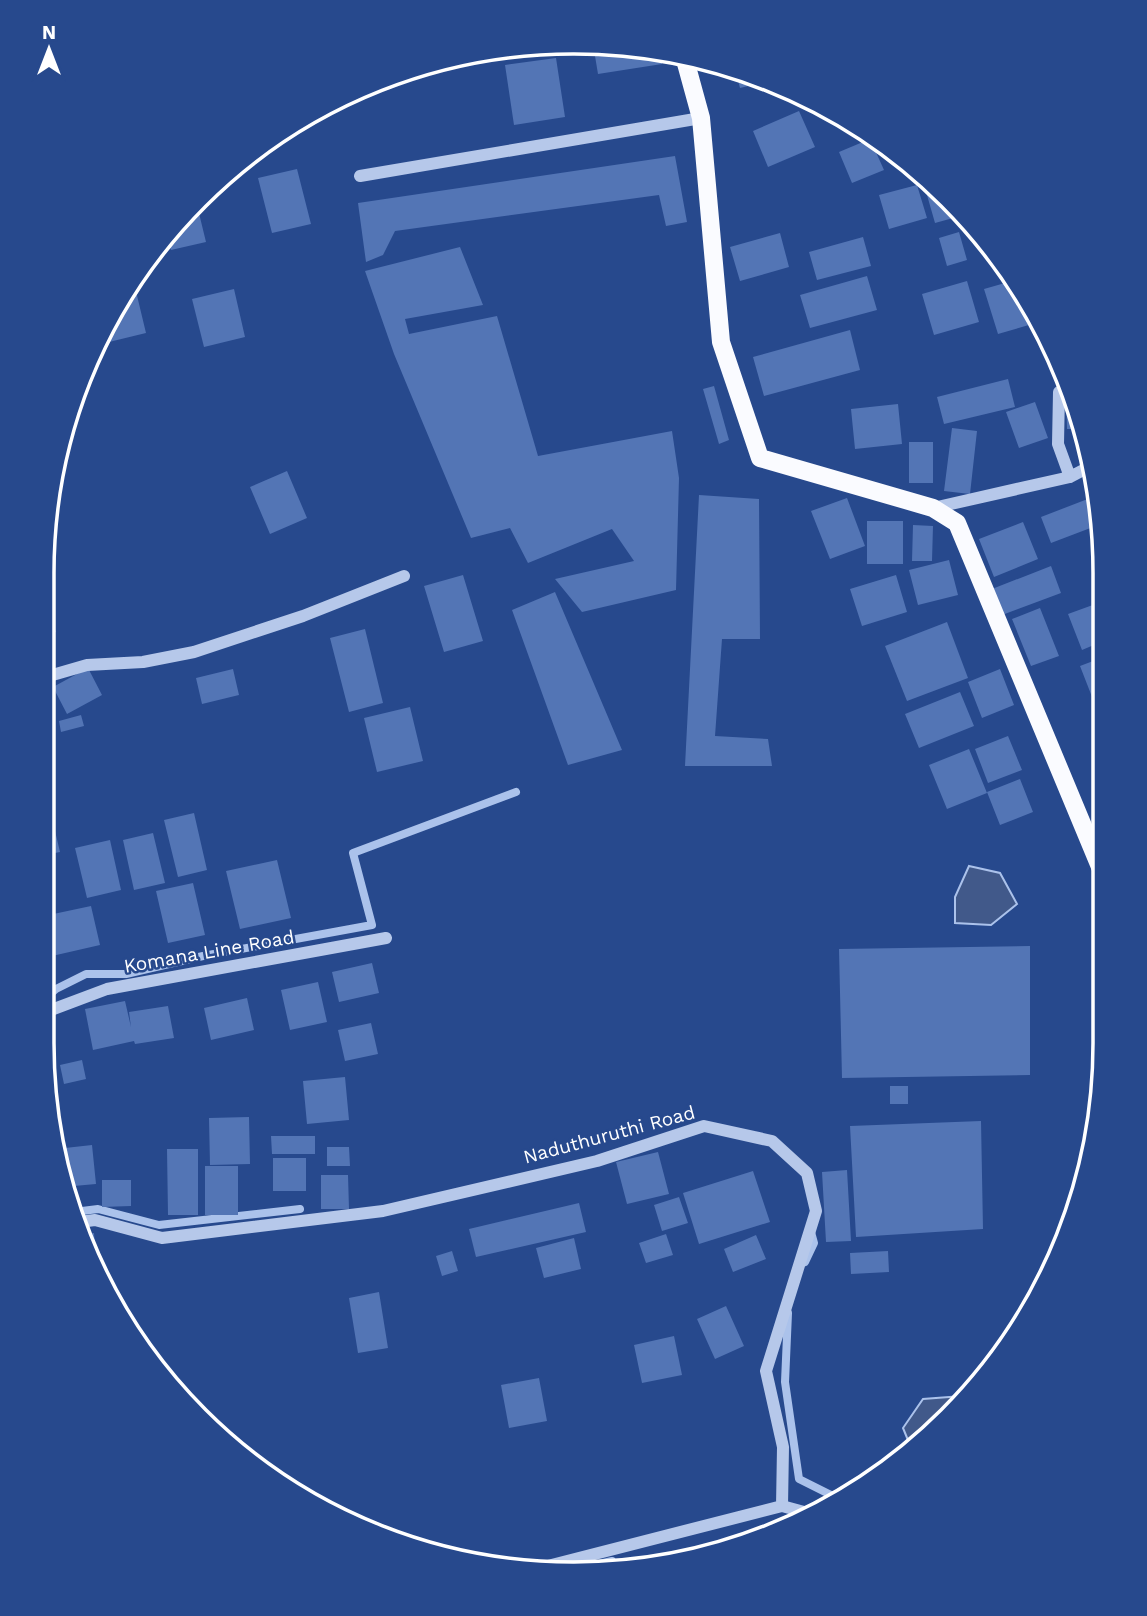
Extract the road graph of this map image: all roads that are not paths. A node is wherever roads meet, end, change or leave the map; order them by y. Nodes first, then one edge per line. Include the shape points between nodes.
1 (687, 67) edge
2 (701, 118) junction
3 (360, 176) dead end
4 (1059, 392) dead end
5 (1083, 470) edge
6 (1070, 477) junction
7 (933, 508) junction
8 (404, 576) dead end
9 (54, 675) edge
10 (1093, 850) edge
11 (386, 938) dead end
12 (54, 1009) edge
13 (87, 1221) edge
14 (782, 1506) junction
15 (798, 1510) edge
16 (564, 1562) edge

1 - 2 main road
2 - 3 street
2 - 7 main road via 721,342 760,458
4 - 6 street via 1058,444
5 - 6 street
6 - 7 street
7 - 10 main road via 957,523
8 - 9 street via 194,652 144,662 87,665
11 - 12 street, Komana Line Road via 107,989
13 - 14 street, Naduthuruthi Road via 162,1238 383,1211 597,1161 704,1126 772,1141 807,1173 816,1211 766,1371 783,1447
14 - 15 street
14 - 16 street

